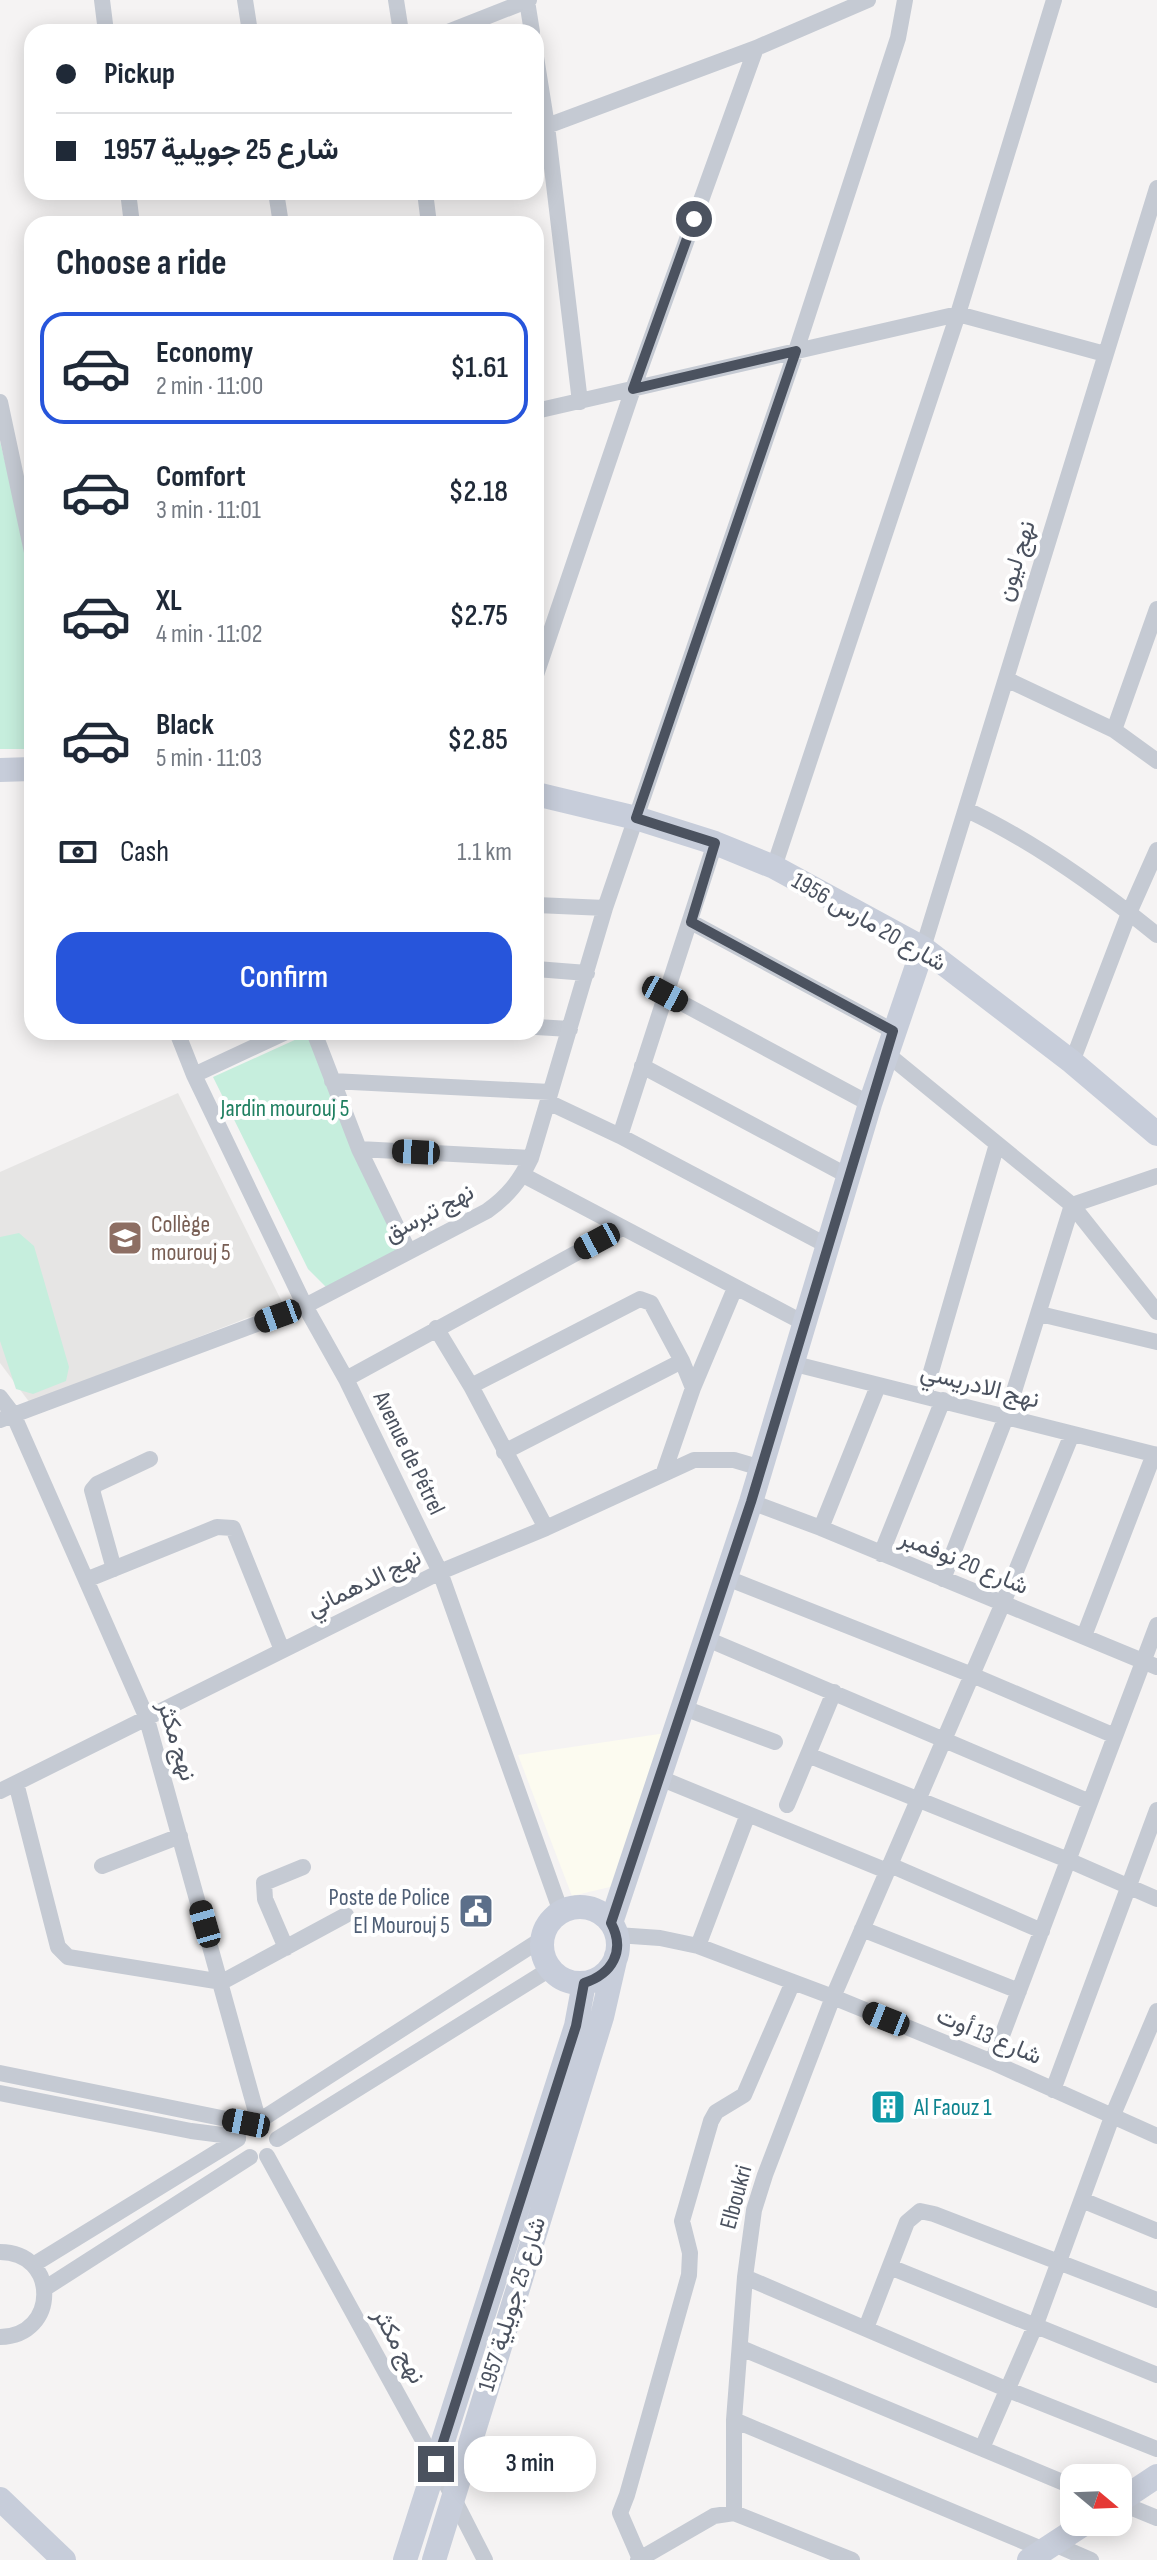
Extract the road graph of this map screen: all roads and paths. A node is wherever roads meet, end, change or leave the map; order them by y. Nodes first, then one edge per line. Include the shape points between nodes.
1 (102, 0) edge
2 (245, 0) edge
3 (396, 0) edge
4 (528, 0) edge
5 (868, 0) edge
6 (905, 0) edge
7 (1054, 0) edge
8 (105, 24) edge
9 (249, 24) edge
10 (400, 24) edge
11 (468, 24) edge
12 (531, 24) edge
13 (756, 48) junction
14 (544, 107) edge
15 (547, 126) junction
16 (1157, 188) edge
17 (958, 314) junction
18 (796, 351) junction
19 (1105, 354) junction
20 (633, 389) junction
21 (0, 402) edge
22 (580, 402) junction
23 (544, 409) edge
24 (24, 510) edge
25 (1156, 618) edge
26 (544, 651) edge
27 (1157, 655) edge
28 (1137, 666) junction
29 (1006, 679) junction
30 (1114, 730) junction
31 (1157, 761) edge
32 (24, 769) edge
33 (0, 770) edge
34 (544, 796) edge
35 (967, 810) junction
36 (636, 818) junction
37 (715, 843) junction
38 (1157, 850) edge
39 (774, 867) junction
40 (544, 905) edge
41 (605, 908) junction
42 (1129, 913) junction
43 (691, 922) junction
44 (1157, 935) edge
45 (923, 948) junction
46 (544, 970) edge
47 (587, 973) junction
48 (665, 994) junction
49 (544, 1027) edge
50 (570, 1029) junction
51 (180, 1040) edge
52 (269, 1040) edge
53 (317, 1040) edge
54 (890, 1042) junction
55 (1072, 1062) junction
56 (642, 1066) junction
57 (194, 1075) junction
58 (332, 1081) junction
59 (549, 1097) junction
60 (870, 1104) junction
61 (1157, 1134) edge
62 (620, 1136) junction
63 (997, 1144) junction
64 (359, 1149) junction
65 (531, 1158) junction
66 (523, 1175) junction
67 (1157, 1176) edge
68 (850, 1177) junction
69 (1072, 1205) junction
70 (622, 1228) junction
71 (828, 1246) junction
72 (408, 1250) junction
73 (735, 1288) junction
74 (305, 1306) junction
75 (1157, 1312) edge
76 (1040, 1314) junction
77 (804, 1323) junction
78 (436, 1328) junction
79 (1157, 1342) edge
80 (682, 1361) junction
81 (791, 1363) junction
82 (346, 1379) junction
83 (471, 1386) junction
84 (878, 1386) junction
85 (693, 1388) junction
86 (924, 1396) junction
87 (0, 1397) edge
88 (943, 1400) junction
89 (6, 1417) edge
90 (1006, 1417) junction
91 (1072, 1434) junction
92 (504, 1452) junction
93 (1156, 1454) edge
94 (150, 1459) dead end
95 (761, 1468) junction
96 (664, 1472) junction
97 (751, 1502) junction
98 (546, 1528) junction
99 (821, 1528) junction
100 (881, 1554) junction
101 (114, 1569) junction
102 (440, 1572) junction
103 (727, 1578) junction
104 (943, 1579) junction
105 (86, 1580) junction
106 (1003, 1603) junction
107 (1157, 1625) edge
108 (1084, 1636) junction
109 (707, 1639) junction
110 (282, 1650) junction
111 (1150, 1664) edge
112 (972, 1675) junction
113 (834, 1692) junction
114 (684, 1708) junction
115 (146, 1716) junction
116 (1115, 1736) junction
117 (944, 1739) junction
118 (775, 1742) dead end
119 (808, 1755) junction
120 (660, 1778) junction
121 (16, 1783) junction
122 (0, 1791) edge
123 (918, 1801) junction
124 (1090, 1802) junction
125 (787, 1805) dead end
126 (1157, 1810) edge
127 (748, 1814) junction
128 (180, 1836) junction
129 (1068, 1860) junction
130 (102, 1866) dead end
131 (303, 1867) dead end
132 (889, 1868) junction
133 (1128, 1887) junction
134 (1157, 1899) edge
135 (561, 1912) junction
136 (346, 1915) dead end
137 (862, 1929) junction
138 (1042, 1931) junction
139 (615, 1938) junction
140 (542, 1939) junction
141 (698, 1946) junction
142 (286, 1948) junction
143 (550, 1969) junction
144 (222, 1982) junction
145 (793, 1982) junction
146 (584, 1983) junction
147 (1019, 1991) junction
148 (833, 1997) junction
149 (1157, 2011) edge
150 (1150, 2051) edge
151 (992, 2062) junction
152 (0, 2073) edge
153 (1053, 2090) junction
154 (0, 2093) edge
155 (1112, 2117) junction
156 (248, 2127) junction
157 (1157, 2136) edge
158 (277, 2139) junction
159 (258, 2156) junction
160 (1082, 2200) junction
161 (1157, 2231) edge
162 (0, 2252) edge
163 (1059, 2261) junction
164 (33, 2265) junction
165 (890, 2267) junction
166 (745, 2277) junction
167 (44, 2289) junction
168 (1157, 2300) edge
169 (1036, 2324) junction
170 (866, 2328) junction
171 (0, 2337) edge
172 (741, 2348) junction
173 (1157, 2375) edge
174 (1006, 2389) junction
175 (734, 2420) junction
176 (982, 2448) junction
177 (1157, 2449) edge
178 (436, 2464) junction
179 (1157, 2476) edge
180 (1060, 2481) edge
181 (1132, 2493) edge
182 (453, 2496) junction
183 (0, 2499) edge
184 (1132, 2508) edge
185 (734, 2513) junction
186 (1157, 2518) edge
187 (1066, 2536) edge
188 (1042, 2552) edge
189 (639, 2559) edge
190 (64, 2560) edge
191 (405, 2560) edge
192 (434, 2560) edge
193 (485, 2560) edge
194 (852, 2560) edge
195 (1091, 2560) edge

1 - 8 street
2 - 9 street
3 - 10 street
4 - 11 street
4 - 12 street
5 - 13 street
6 - 18 street, نهج تبرسق via 898,38
7 - 17 street
13 - 15 street
13 - 20 street
14 - 15 street
15 - 22 street
16 - 19 street, نهج ليون
17 - 18 street
17 - 19 street
17 - 39 street
18 - 20 street
18 - 36 street, نهج تبرسق
19 - 29 street, نهج ليون
20 - 22 street
20 - 26 street
21 - 24 street
22 - 23 street
25 - 28 street
27 - 28 street
28 - 30 street
29 - 30 street
29 - 35 street, نهج ليون
30 - 31 street
32 - 33 street
34 - 36 street, شارع 20 مارس 1956
35 - 42 street
35 - 45 street, نهج ليون
36 - 37 street, شارع 20 مارس 1956
36 - 41 street, نهج تبرسق
37 - 39 street, شارع 20 مارس 1956
37 - 43 street
38 - 42 street
39 - 45 street, شارع 20 مارس 1956
40 - 41 street
41 - 47 street, نهج تبرسق
42 - 44 street
42 - 55 street
43 - 48 street
43 - 54 street
45 - 54 street, شارع 25 جويلية 1957
45 - 55 street, شارع 20 مارس 1956
46 - 47 street
47 - 50 street, نهج تبرسق
48 - 56 street
48 - 60 street
49 - 50 street
50 - 59 street, نهج تبرسق
51 - 57 street, Avenue de Pétrel
52 - 57 street
53 - 58 street
54 - 60 street, شارع 25 جويلية 1957
54 - 63 street
55 - 61 street, شارع 20 مارس 1956
56 - 62 street
56 - 68 street
57 - 74 street, Avenue de Pétrel
58 - 59 street
58 - 64 street
59 - 62 street
59 - 65 street, نهج تبرسق
60 - 68 street, شارع 25 جويلية 1957
62 - 71 street
63 - 69 street
63 - 86 street
64 - 65 street
64 - 72 street
65 - 66 street, نهج تبرسق
66 - 70 street
66 - 72 street, نهج تبرسق via 487,1211
67 - 69 street
68 - 71 street, شارع 25 جويلية 1957
69 - 75 street
69 - 76 street
70 - 73 street
70 - 78 street
71 - 77 street, شارع 25 جويلية 1957
72 - 74 street, نهج تبرسق
73 - 77 street
73 - 85 street
74 - 82 street, Avenue de Pétrel
74 - 89 street, نهج تبرسق
76 - 79 street
76 - 90 street
77 - 81 street, شارع 25 جويلية 1957
78 - 82 street
78 - 83 street
80 - 83 street via 651,1303 640,1299
80 - 85 street
80 - 92 street
81 - 84 street, نهج الادريسي
81 - 95 street, شارع 25 جويلية 1957
82 - 102 street, Avenue de Pétrel
83 - 92 street
84 - 86 street, نهج الادريسي
84 - 99 street
85 - 96 street
86 - 88 street, نهج الادريسي
87 - 89 street, نهج مكثر
88 - 90 street, نهج الادريسي
88 - 100 street
89 - 105 street, نهج مكثر
90 - 91 street, نهج الادريسي
90 - 104 street
91 - 93 street, نهج الادريسي
91 - 106 street, Elboukri
92 - 98 street
93 - 108 street
94 - 101 street via 92,1490
95 - 96 street, نهج الدهماني via 713,1458
95 - 97 street, شارع 25 جويلية 1957
96 - 98 street, نهج الدهماني
97 - 99 street, شارع 20 نوفمبر
97 - 103 street, شارع 25 جويلية 1957
98 - 102 street, نهج الدهماني
99 - 100 street, شارع 20 نوفمبر
100 - 104 street, شارع 20 نوفمبر
101 - 105 street
101 - 110 street via 217,1527 233,1528
102 - 110 street, نهج الدهماني
102 - 135 street, Avenue de Pétrel
103 - 109 street, شارع 25 جويلية 1957
103 - 112 street
104 - 106 street, شارع 20 نوفمبر
105 - 115 street, نهج مكثر
106 - 108 street, شارع 20 نوفمبر
106 - 112 street, Elboukri
107 - 111 street
108 - 111 street, شارع 20 نوفمبر
109 - 113 street
109 - 114 street, شارع 25 جويلية 1957
110 - 115 street, نهج الدهماني
111 - 116 street
112 - 116 street
112 - 117 street, Elboukri
113 - 117 street
113 - 119 street
114 - 118 street
114 - 120 street, شارع 25 جويلية 1957
115 - 121 street, نهج الدهماني
115 - 128 street, نهج مكثر
116 - 124 street
117 - 123 street, Elboukri
117 - 124 street
119 - 123 street
119 - 125 street
120 - 127 street
120 - 139 street, شارع 25 جويلية 1957
121 - 122 street, نهج الدهماني
121 - 144 street via 58,1947 68,1957
123 - 129 street
123 - 132 street, Elboukri
124 - 129 street
126 - 133 street
127 - 132 street
127 - 141 street
128 - 130 street
128 - 144 street, نهج مكثر
129 - 133 street
129 - 138 street
131 - 142 street via 264,1883 265,1899
132 - 137 street, Elboukri
132 - 138 street
133 - 134 street
133 - 153 street
135 - 139 street via 574,1907 601,1913
135 - 140 street
136 - 142 street
137 - 147 street
137 - 148 street, Elboukri
138 - 147 street
139 - 141 street, شارع 13 أوت via 660,1938
139 - 146 street via 609,1969
139 - 182 street, شارع 25 جويلية 1957 via 602,2017
140 - 143 street
140 - 156 street
141 - 145 street, شارع 13 أوت
142 - 144 street
143 - 146 street via 571,1983
143 - 158 street
144 - 156 street, نهج مكثر
145 - 148 street, شارع 13 أوت
145 - 189 street via 744,2095 711,2121 682,2221 689,2275 620,2513
146 - 178 street, شارع 25 جويلية 1957 via 576,2026
147 - 151 street
148 - 151 street, شارع 13 أوت
148 - 166 street, Elboukri via 765,2175
149 - 150 street
150 - 155 street
151 - 153 street, شارع 13 أوت
152 - 156 street
153 - 155 street, شارع 13 أوت
154 - 156 street via 191,2131
155 - 157 street, شارع 13 أوت
155 - 160 street
156 - 158 street via 271,2124
156 - 159 street via 241,2150
156 - 164 street
158 - 159 street via 274,2149
159 - 167 street
159 - 178 street, نهج مكثر
160 - 161 street
160 - 163 street
162 - 164 street
163 - 165 street via 920,2211 907,2222
163 - 168 street
163 - 169 street
164 - 167 street
165 - 169 street
165 - 170 street
166 - 170 street
166 - 172 street, Elboukri
167 - 171 street via 44,2303 30,2327
169 - 173 street
169 - 174 street
170 - 174 street
172 - 175 street, Elboukri
172 - 176 street
174 - 176 street
174 - 177 street
175 - 185 street, Elboukri
175 - 188 street
176 - 180 street
178 - 182 street, نهج مكثر
178 - 191 street, شارع 25 جويلية 1957
179 - 181 street
182 - 192 street, شارع 25 جويلية 1957
182 - 193 street, نهج مكثر
183 - 190 street
184 - 186 street
185 - 189 street via 714,2516
185 - 194 street
187 - 188 street
188 - 195 street

